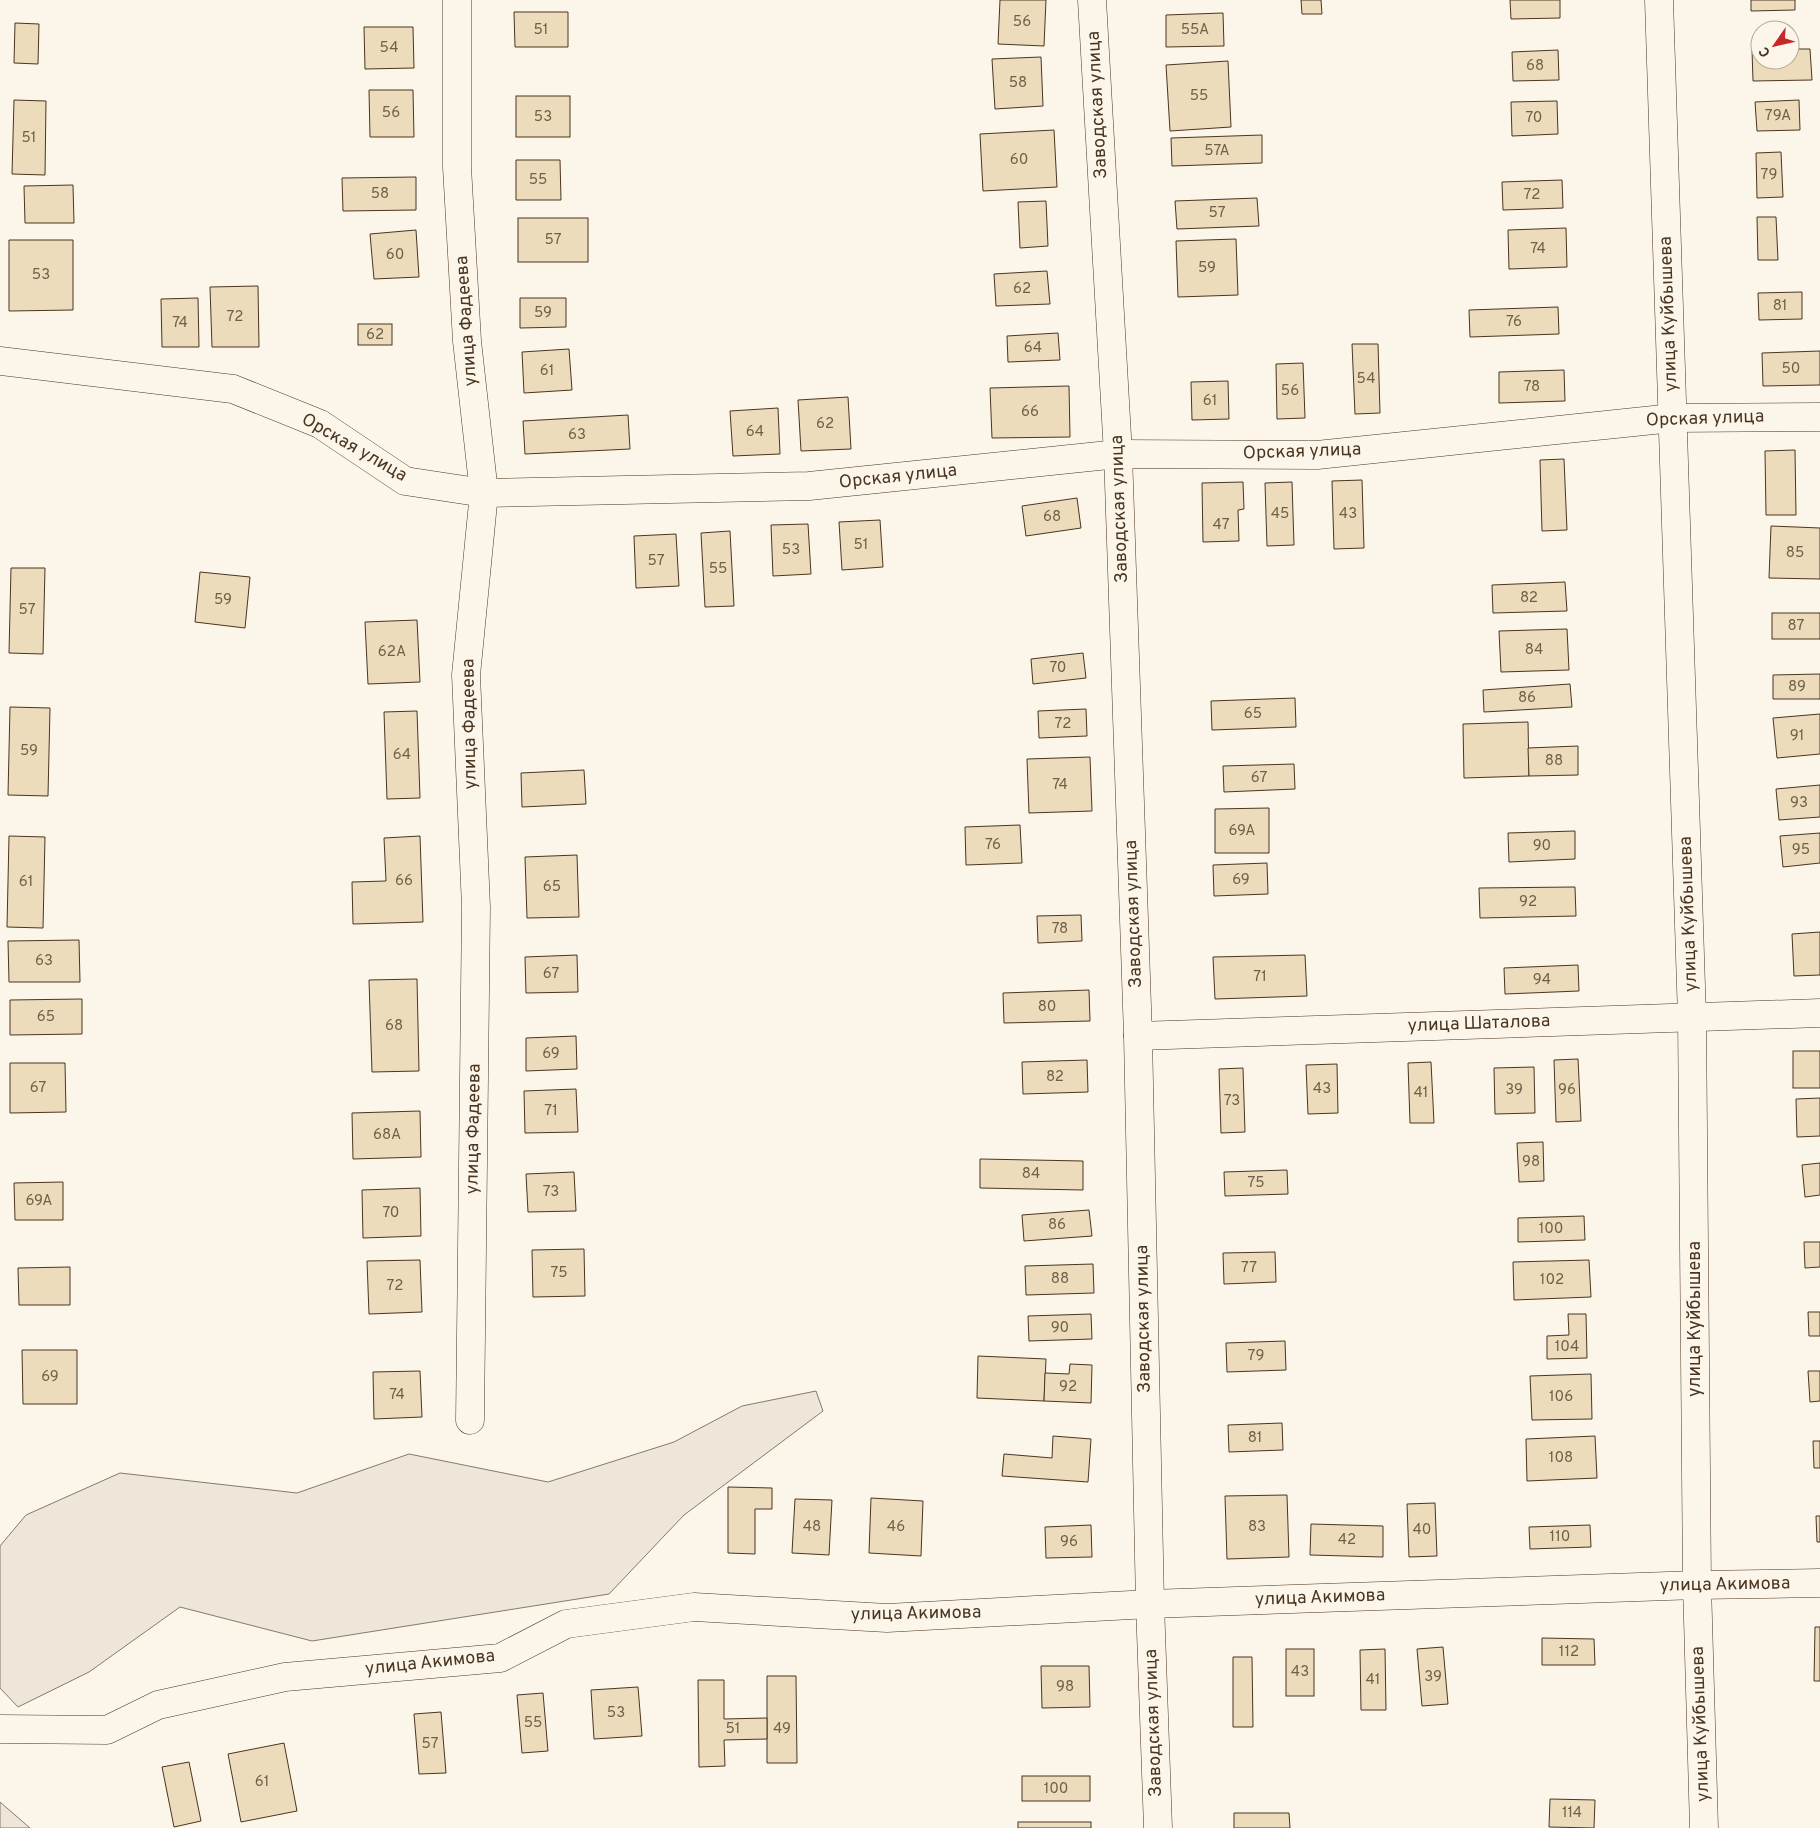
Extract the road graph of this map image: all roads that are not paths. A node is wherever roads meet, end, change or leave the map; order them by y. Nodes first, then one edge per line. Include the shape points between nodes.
1 (457, 0) edge
2 (1092, 0) edge
3 (1659, 0) edge
4 (0, 361) edge
5 (1820, 417) edge
6 (1672, 418) junction
7 (1118, 454) junction
8 (484, 494) junction
9 (1820, 1014) edge
10 (1692, 1017) junction
11 (1138, 1036) junction
12 (470, 1420) dead end
13 (1820, 1583) edge
14 (1697, 1585) junction
15 (1150, 1604) junction
16 (0, 1730) edge
17 (1158, 1828) edge
18 (1704, 1828) edge

1 - 8 street, улица Фадеева via 457,167 467,341
2 - 7 street, Заводская улица
3 - 6 street, улица Куйбышева
4 - 8 street, Орская улица via 233,389 320,424 405,481
5 - 6 street, Орская улица
6 - 7 street, Орская улица via 1317,455
6 - 10 street, улица Куйбышева
7 - 8 street, Орская улица via 809,486
7 - 11 street, Заводская улица
8 - 12 street, улица Фадеева via 466,675 476,907
9 - 10 street, улица Шаталова
10 - 11 street, улица Шаталова
10 - 14 street, улица Куйбышева
11 - 15 street, Заводская улица
13 - 14 street, улица Акимова
14 - 15 street, улица Акимова
14 - 18 street, улица Куйбышева
15 - 16 street, улица Акимова via 887,1618 694,1607 566,1624 500,1658 285,1676 158,1705 107,1730
15 - 17 street, Заводская улица

